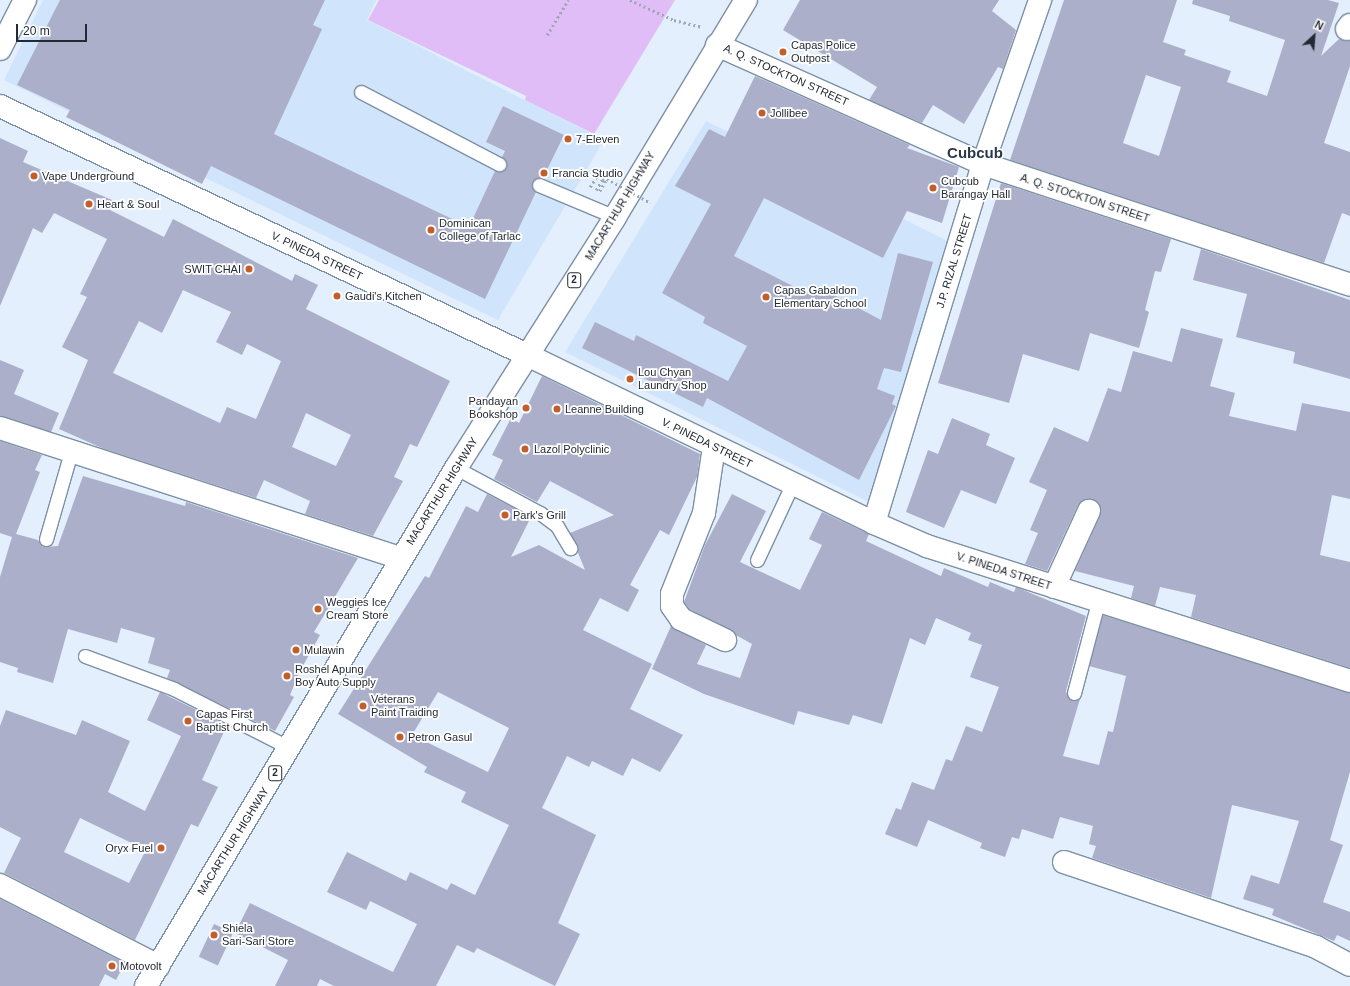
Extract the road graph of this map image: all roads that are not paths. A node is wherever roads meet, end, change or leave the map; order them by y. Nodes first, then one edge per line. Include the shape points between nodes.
1 (25, 0) edge
2 (746, 0) edge
3 (1040, 0) edge
4 (721, 39) junction
5 (0, 49) edge
6 (361, 92) dead end
7 (0, 106) edge
8 (499, 164) dead end
9 (983, 164) junction
10 (539, 186) dead end
11 (615, 217) junction
12 (1350, 285) edge
13 (527, 355) junction
14 (0, 428) edge
15 (714, 447) junction
16 (71, 452) junction
17 (456, 468) junction
18 (792, 484) junction
19 (1089, 511) dead end
20 (874, 523) junction
21 (46, 539) dead end
22 (570, 548) dead end
23 (400, 558) junction
24 (757, 560) dead end
25 (1054, 587) junction
26 (1098, 602) junction
27 (725, 640) dead end
28 (85, 656) dead end
29 (1350, 681) edge
30 (1074, 693) dead end
31 (290, 748) junction
32 (1064, 862) dead end
33 (0, 884) edge
34 (1350, 965) edge
35 (158, 966) junction
36 (146, 986) edge

1 - 5 main road
2 - 4 main road, MACARTHUR HIGHWAY / 2
3 - 9 main road, J.P. RIZAL STREET
4 - 9 main road, A. Q. STOCKTON STREET
4 - 11 main road, MACARTHUR HIGHWAY / 2
6 - 8 lane
7 - 13 main road, V. PINEDA STREET
9 - 12 main road, A. Q. STOCKTON STREET
9 - 20 main road, J.P. RIZAL STREET
10 - 11 lane
11 - 13 main road, MACARTHUR HIGHWAY / 2
13 - 15 main road, V. PINEDA STREET
13 - 17 main road, MACARTHUR HIGHWAY / 2
14 - 16 main road
15 - 18 main road, V. PINEDA STREET
15 - 27 main road via 704,513 672,594 672,606 681,619
16 - 21 lane
16 - 23 main road
17 - 22 lane via 540,513 557,526
17 - 23 main road, MACARTHUR HIGHWAY / 2
18 - 20 main road, V. PINEDA STREET
18 - 24 lane
19 - 25 main road
20 - 25 main road, V. PINEDA STREET via 983,566
23 - 31 main road, MACARTHUR HIGHWAY / 2
25 - 26 main road, V. PINEDA STREET
26 - 29 main road, V. PINEDA STREET
26 - 30 lane
28 - 31 lane via 174,690
31 - 35 main road, MACARTHUR HIGHWAY / 2
32 - 34 main road via 1086,873 1161,892 1316,946
33 - 35 main road
35 - 36 main road, MACARTHUR HIGHWAY / 2

